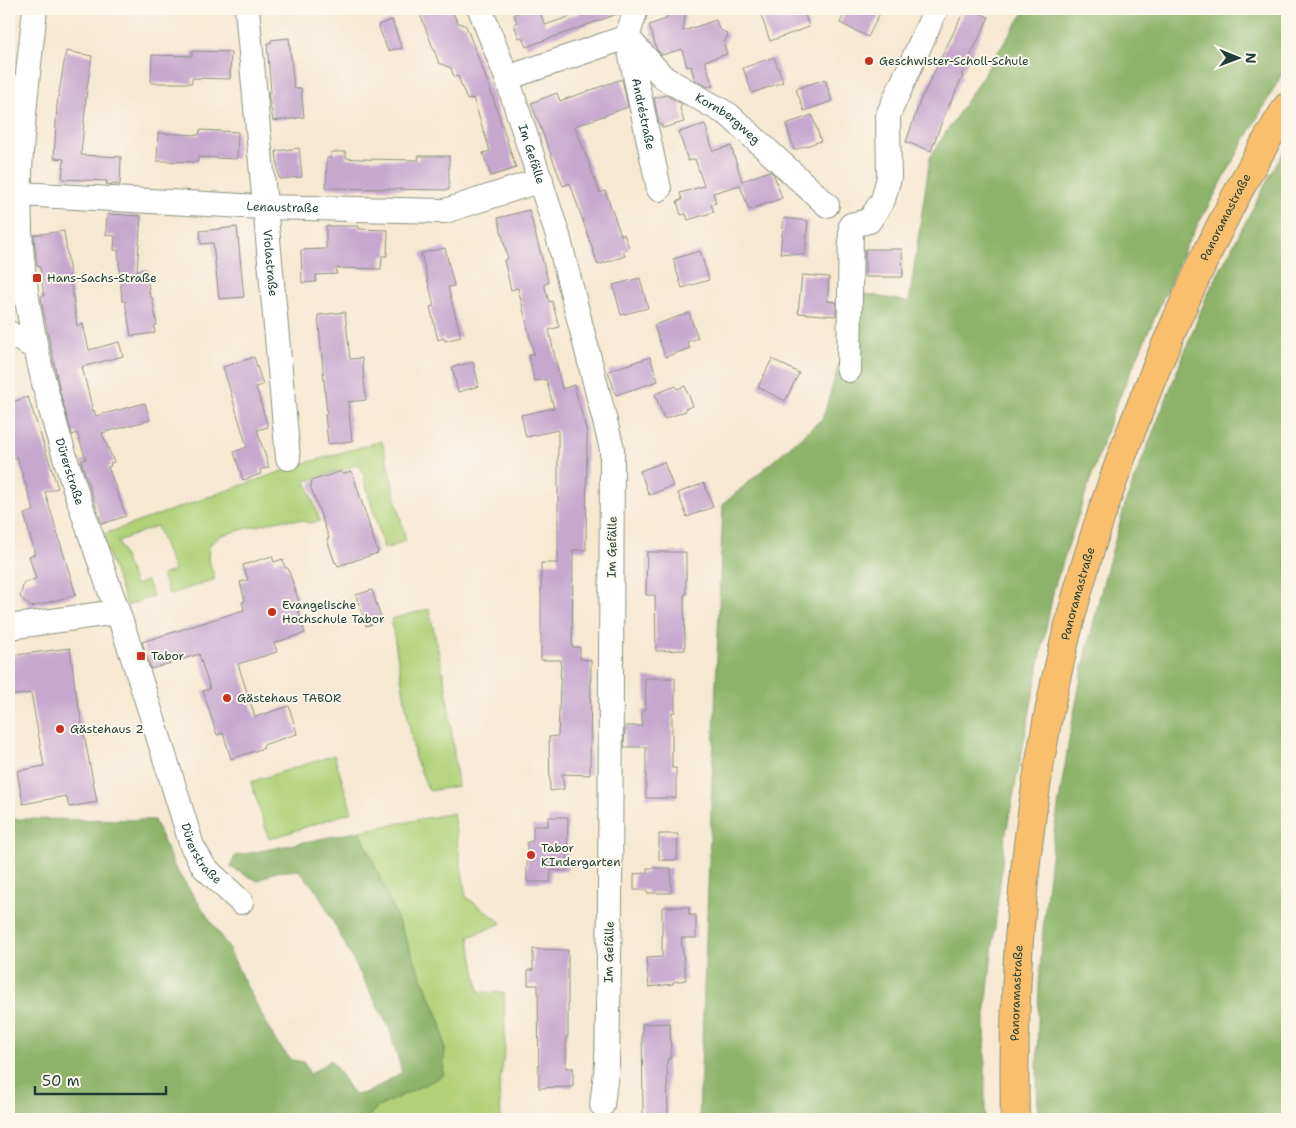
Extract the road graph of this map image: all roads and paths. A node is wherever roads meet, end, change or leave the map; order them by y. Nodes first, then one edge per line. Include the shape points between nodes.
1 (35, 9) edge
2 (246, 9) edge
3 (480, 9) edge
4 (636, 9) edge
5 (936, 9) edge
6 (627, 37) junction
7 (507, 78) junction
8 (1287, 107) edge
9 (541, 180) junction
10 (659, 189) dead end
11 (19, 194) junction
12 (827, 205) dead end
13 (264, 207) junction
14 (16, 269) edge
15 (9, 333) edge
16 (36, 348) junction
17 (849, 370) dead end
18 (288, 458) dead end
19 (117, 612) junction
20 (9, 627) edge
21 (241, 902) dead end
22 (602, 1105) dead end
23 (1015, 1119) edge

1 - 11 street, Dürerstraße via 21,138
2 - 13 street, Violastraße
3 - 7 street, Im Gefälle
4 - 6 street, Andréstraße
5 - 17 street via 888,115 889,177 884,200 869,220 851,225
6 - 7 street
6 - 10 street, Andréstraße
6 - 12 street, Kornbergweg via 664,78 729,115
7 - 9 street, Im Gefälle
8 - 23 main road, Panoramastraße via 1231,206 1188,293 1141,403 1103,506 1077,592 1050,710 1027,854 1014,1014
9 - 13 street, Lenaustraße via 445,211
9 - 22 street, Im Gefälle via 612,449 610,915 607,1064
11 - 13 street, Lenaustraße
11 - 14 street, Dürerstraße
13 - 18 street, Violastraße
14 - 16 street, Dürerstraße
15 - 16 street
16 - 19 street, Dürerstraße via 61,449
19 - 20 street
19 - 21 street, Dürerstraße via 192,846 204,867

